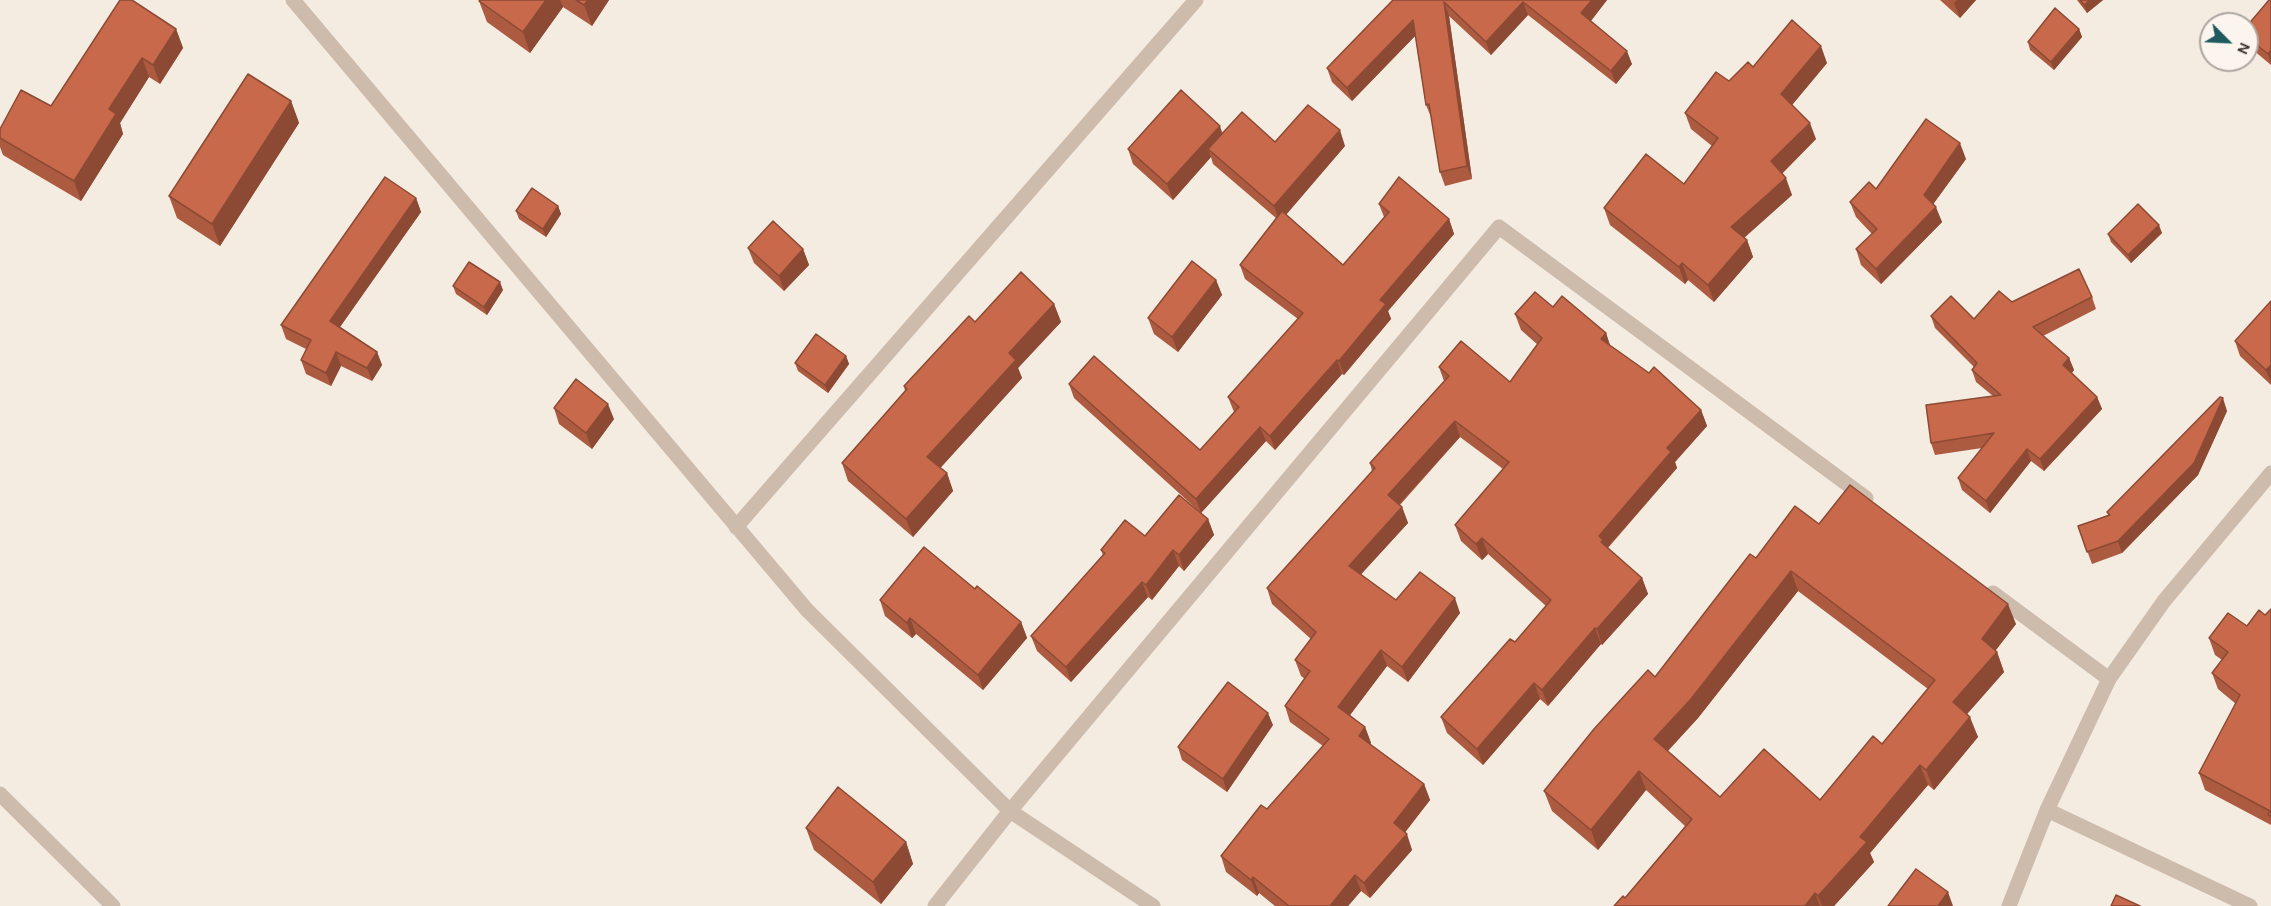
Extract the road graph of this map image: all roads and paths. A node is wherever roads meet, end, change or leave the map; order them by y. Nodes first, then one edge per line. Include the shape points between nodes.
1 (293, 0) edge
2 (1196, 0) edge
3 (2271, 473) edge
4 (1880, 509) edge
5 (736, 527) junction
6 (1985, 587) edge
7 (2109, 679) junction
8 (0, 794) edge
9 (2047, 810) junction
10 (1010, 811) junction
11 (113, 906) edge
12 (935, 906) edge
13 (1153, 906) edge
14 (2009, 906) edge
15 (2250, 906) edge

1 - 5 street
2 - 5 street
3 - 7 street via 2164,601
4 - 10 street via 1498,226
5 - 10 street via 807,610
6 - 7 street
7 - 9 street
8 - 11 street
9 - 14 street
9 - 15 street
10 - 12 street
10 - 13 street

